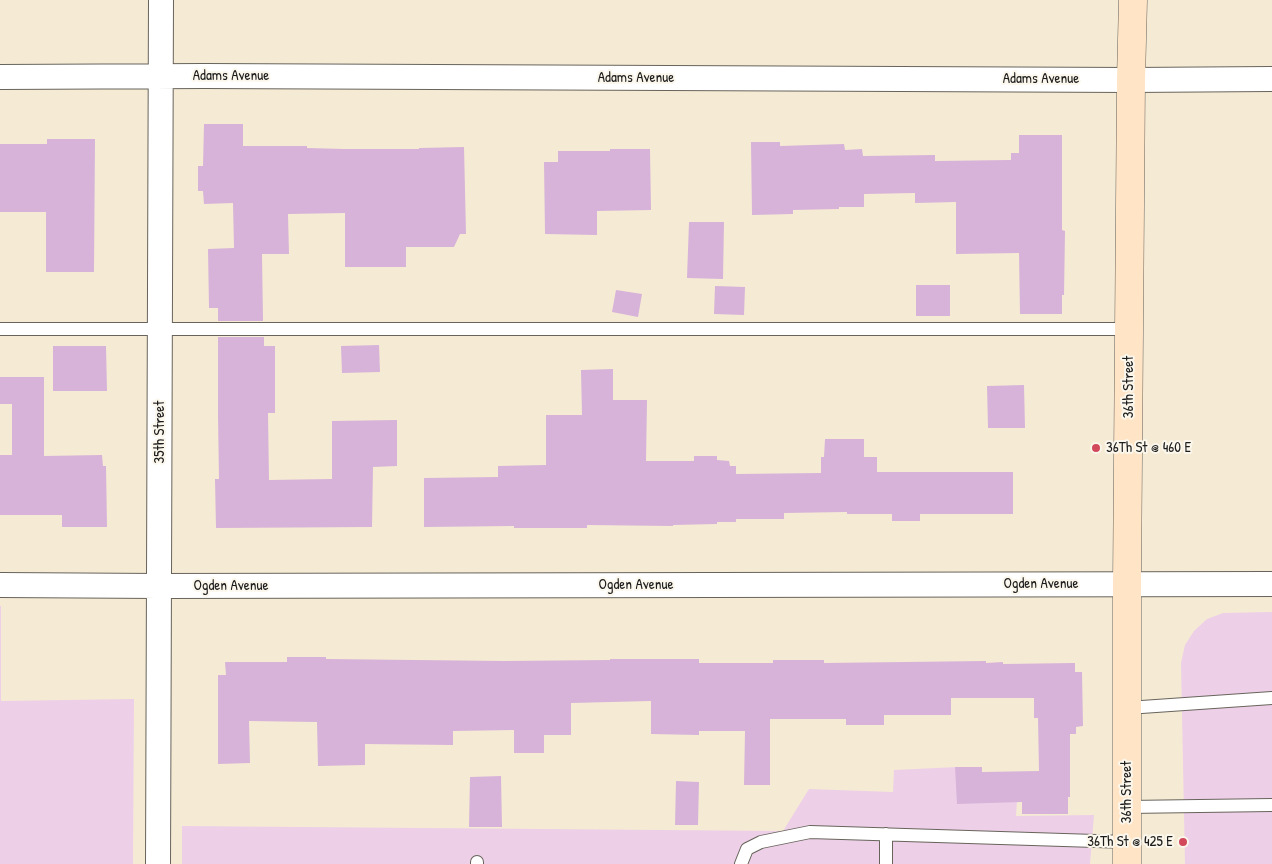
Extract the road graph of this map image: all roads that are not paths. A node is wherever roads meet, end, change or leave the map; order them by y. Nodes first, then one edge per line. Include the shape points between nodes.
1 (160, 0) edge
2 (1133, 0) edge
3 (0, 76) edge
4 (160, 76) junction
5 (1272, 79) edge
6 (1131, 80) junction
7 (160, 328) junction
8 (0, 329) edge
9 (1129, 329) junction
10 (1127, 584) junction
11 (1272, 584) edge
12 (0, 585) edge
13 (159, 586) junction
14 (1272, 698) edge
15 (1127, 708) junction
16 (1272, 805) edge
17 (1127, 807) junction
18 (886, 834) junction
19 (1127, 853) edge
20 (158, 864) edge
21 (741, 864) edge
22 (886, 864) edge

1 - 4 street, 35th Street
2 - 6 main road, 36th Street
3 - 4 street, Adams Avenue
4 - 6 street, Adams Avenue
4 - 7 street, 35th Street
5 - 6 street, Adams Avenue
6 - 9 main road, 36th Street
7 - 8 lane
7 - 9 lane
7 - 13 street, 35th Street
9 - 10 main road, 36th Street
10 - 11 street, Ogden Avenue
10 - 13 street, Ogden Avenue
10 - 15 main road, 36th Street
12 - 13 street, Ogden Avenue
13 - 20 street, 35th Street
14 - 15 lane
15 - 17 main road, 36th Street
16 - 17 lane
17 - 19 main road, 36th Street
18 - 19 lane
18 - 21 lane via 810,832 761,842 747,849
18 - 22 lane

